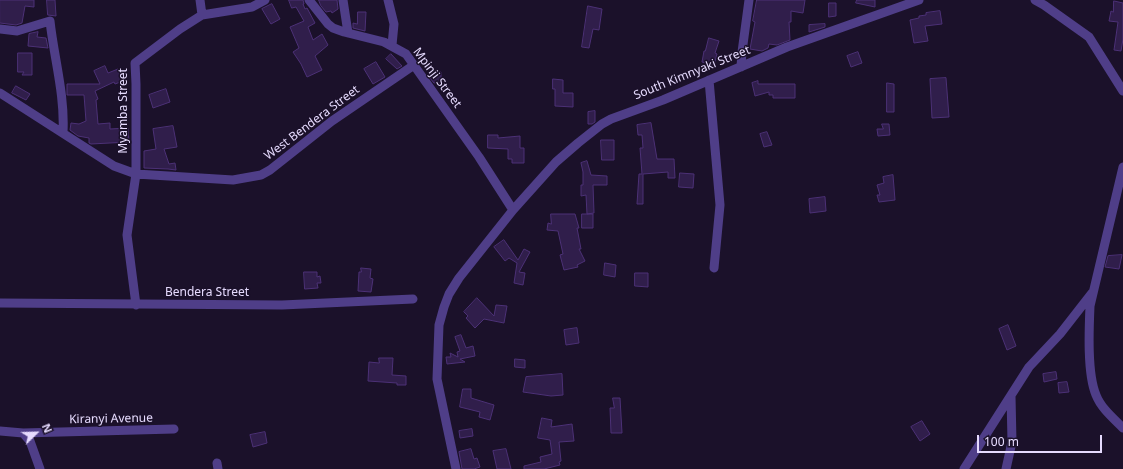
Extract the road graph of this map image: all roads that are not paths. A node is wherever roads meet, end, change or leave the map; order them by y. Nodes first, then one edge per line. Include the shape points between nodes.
1 (200, 0) edge
2 (265, 0) edge
3 (309, 0) edge
4 (343, 0) edge
5 (388, 0) edge
6 (749, 0) edge
7 (919, 0) edge
8 (1035, 0) edge
9 (202, 15) junction
10 (0, 29) edge
11 (348, 33) junction
12 (392, 45) junction
13 (414, 66) junction
14 (741, 67) junction
15 (709, 80) junction
16 (1123, 91) edge
17 (0, 93) edge
18 (63, 132) junction
19 (1123, 167) edge
20 (136, 174) junction
21 (513, 210) junction
22 (714, 268) dead end
23 (1094, 290) junction
24 (413, 299) dead end
25 (0, 303) edge
26 (136, 305) junction
27 (1011, 396) junction
28 (1123, 428) edge
29 (174, 429) dead end
30 (0, 431) edge
31 (24, 433) junction
32 (40, 469) edge
33 (456, 469) edge
34 (964, 469) edge
35 (1006, 469) edge

1 - 9 street
2 - 9 street, Myamba Street via 252,7
3 - 11 street, Mpinji Street via 328,24
4 - 11 street
5 - 12 street via 394,24
6 - 14 street
7 - 14 street, South Kimnyaki Street via 787,47
8 - 16 street via 1089,37
9 - 20 street, Myamba Street via 135,63
10 - 18 street via 17,31 50,21 64,112
11 - 12 street, Mpinji Street
12 - 13 street, Mpinji Street via 406,54
13 - 20 street, West Bendera Street via 332,121 261,175 233,180
13 - 21 street, Mpinji Street via 480,157
14 - 15 street, South Kimnyaki Street
15 - 21 street, South Kimnyaki Street via 602,124 556,162
15 - 22 street via 720,205
17 - 18 street, West Bendera Street
18 - 20 street, West Bendera Street via 114,166
19 - 23 street
20 - 26 street, Myamba Street via 127,235
21 - 33 street, South Kimnyaki Street via 459,278 449,294 439,325 437,379
23 - 27 street via 1060,334 1029,367
23 - 28 street via 1089,325 1093,387 1100,403
24 - 26 street, Bendera Street via 282,305
25 - 26 street, Bendera Street
27 - 34 street
27 - 35 street via 1012,442
29 - 31 street, Kiranyi Avenue
30 - 31 street, Kiranyi Avenue
31 - 32 street via 30,441

